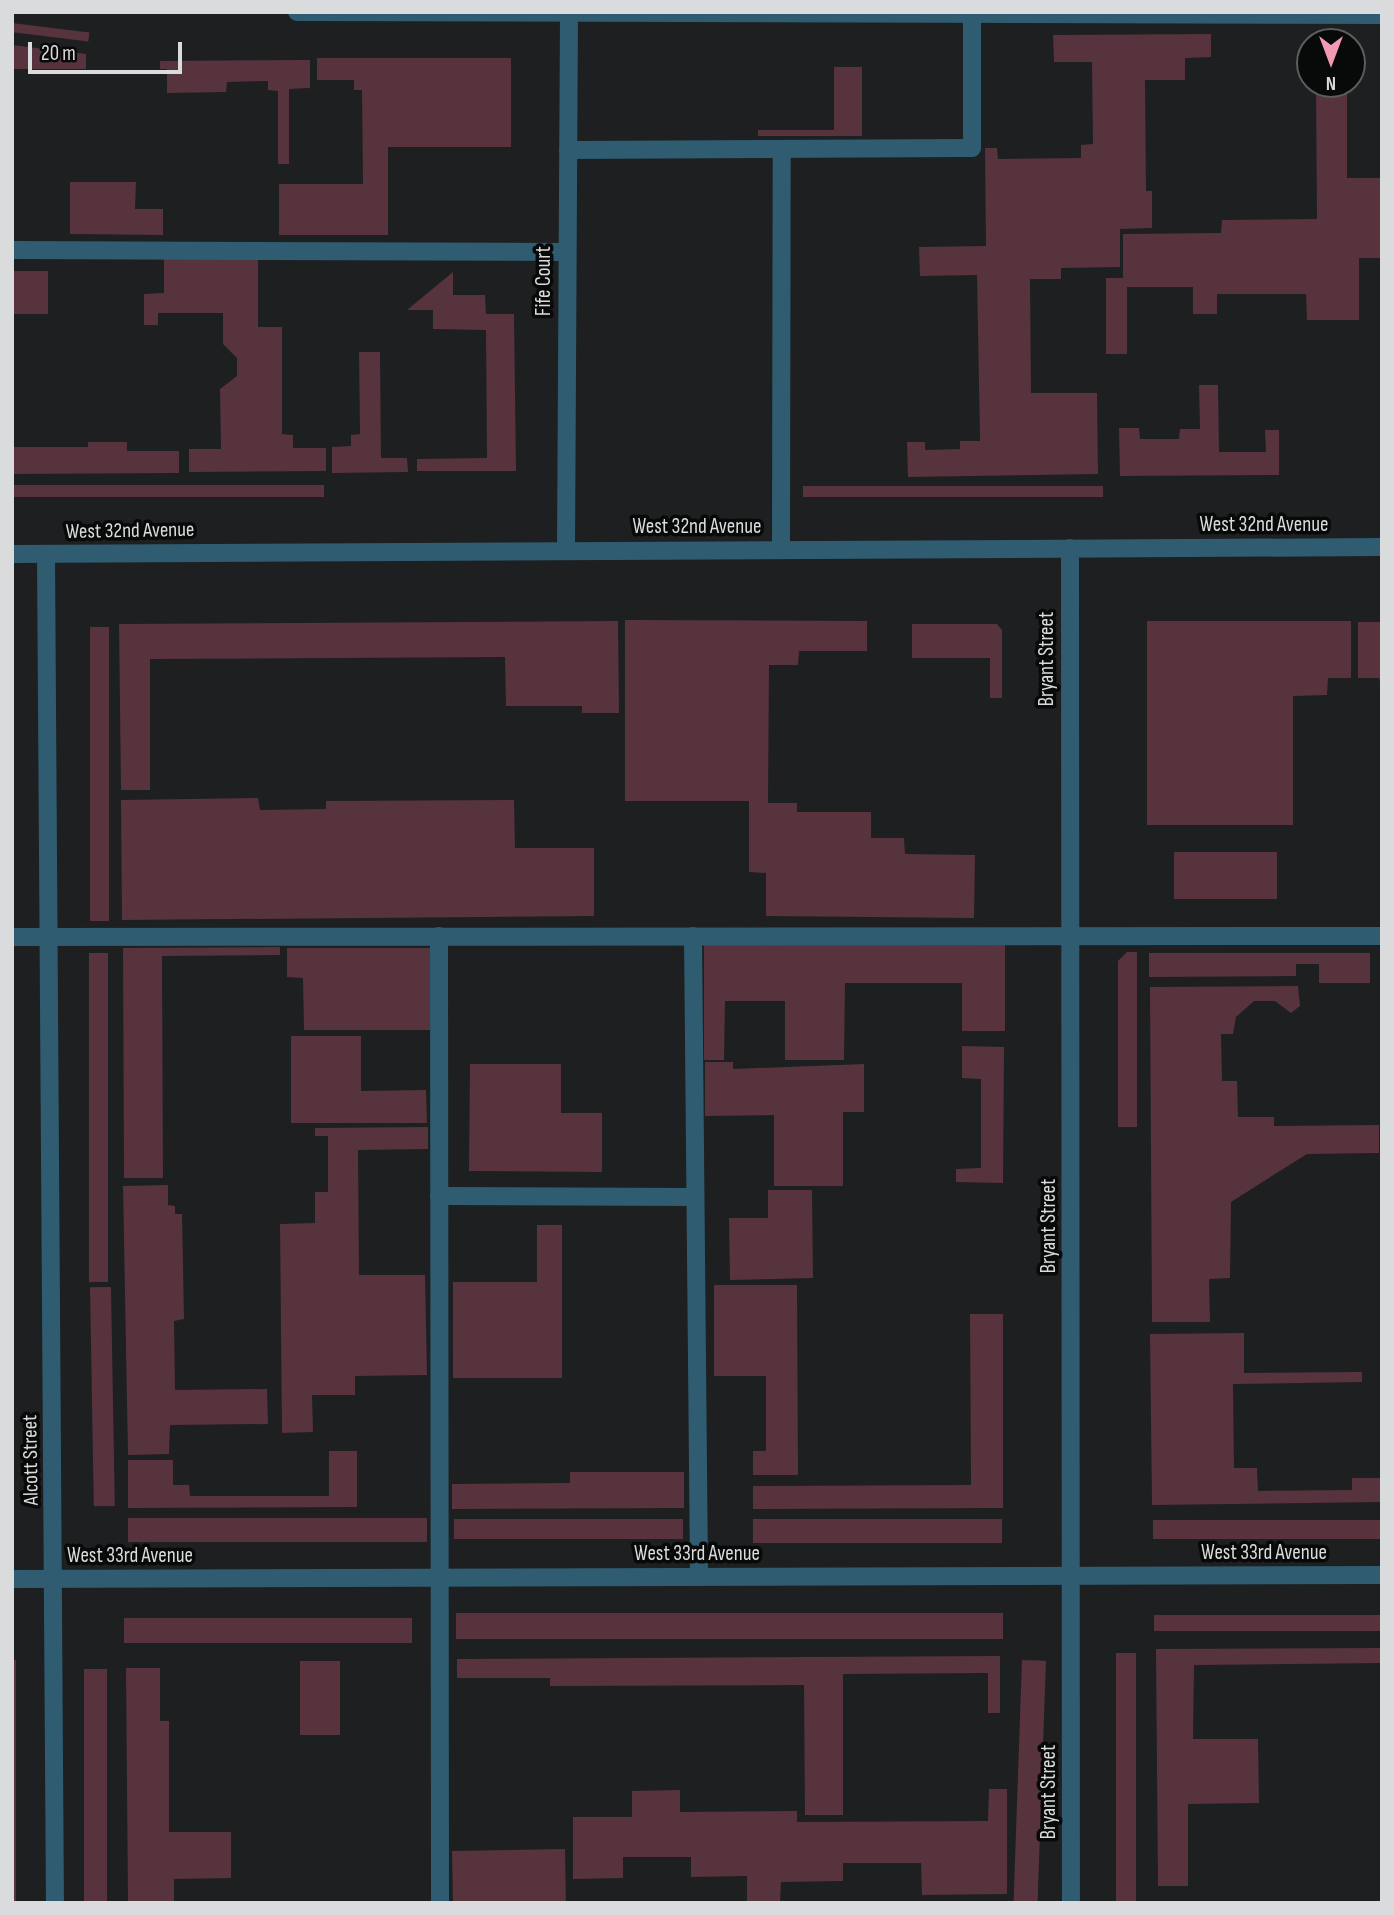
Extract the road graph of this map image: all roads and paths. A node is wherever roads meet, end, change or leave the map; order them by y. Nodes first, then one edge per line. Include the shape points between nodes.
1 (297, 12) edge
2 (569, 14) edge
3 (972, 15) junction
4 (1382, 15) edge
5 (782, 149) junction
6 (568, 150) junction
7 (12, 250) edge
8 (567, 252) junction
9 (1382, 547) edge
10 (1070, 548) junction
11 (781, 549) junction
12 (566, 550) junction
13 (12, 554) edge
14 (46, 554) junction
15 (439, 936) junction
16 (693, 936) junction
17 (1070, 936) junction
18 (1382, 936) edge
19 (12, 937) edge
20 (49, 937) junction
21 (439, 1196) junction
22 (695, 1197) junction
23 (1382, 1575) edge
24 (1073, 1576) junction
25 (699, 1577) junction
26 (440, 1578) junction
27 (12, 1579) edge
28 (55, 1579) junction
29 (55, 1903) edge
30 (440, 1903) edge
31 (1071, 1903) edge

1 - 2 street
2 - 3 street
2 - 6 street, Fife Court
3 - 4 street
3 - 5 street via 972,148
5 - 6 street
5 - 11 street
6 - 8 street, Fife Court
7 - 8 street
8 - 12 street, Fife Court
9 - 10 street, West 32nd Avenue
10 - 11 street, West 32nd Avenue
10 - 17 street, Bryant Street
11 - 12 street, West 32nd Avenue
12 - 14 street, West 32nd Avenue
13 - 14 street, West 32nd Avenue
14 - 20 street, Alcott Street
15 - 16 street
15 - 20 street
15 - 21 street
16 - 17 street
16 - 22 street
17 - 18 street
17 - 24 street, Bryant Street
19 - 20 street
20 - 28 street, Alcott Street
21 - 22 street
21 - 26 street
22 - 25 street
23 - 24 street, West 33rd Avenue
24 - 25 street, West 33rd Avenue
24 - 31 street, Bryant Street
25 - 26 street, West 33rd Avenue
26 - 28 street, West 33rd Avenue
26 - 30 street
27 - 28 street, West 33rd Avenue
28 - 29 street, Alcott Street

